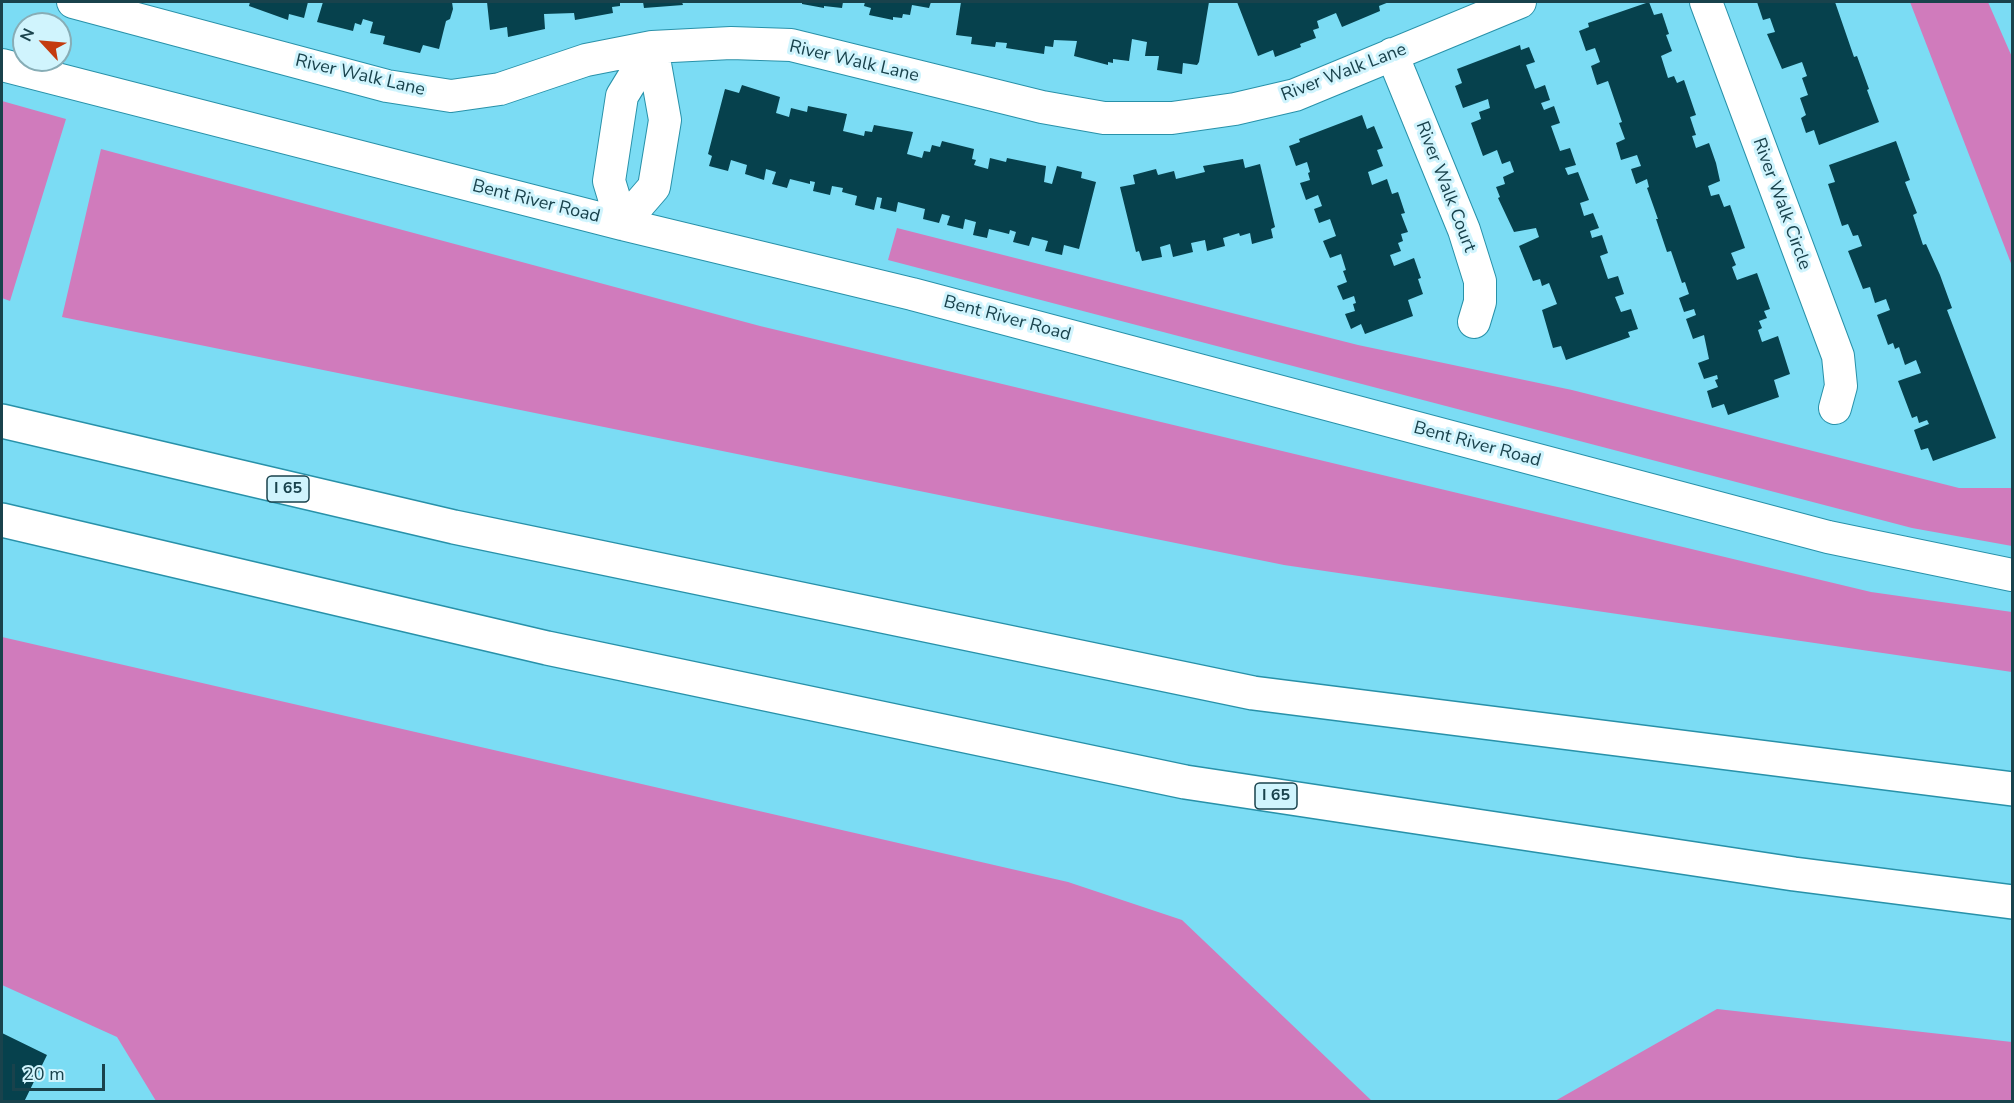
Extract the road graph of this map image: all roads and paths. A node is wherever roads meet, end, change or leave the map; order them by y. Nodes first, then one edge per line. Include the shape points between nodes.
1 (73, 2) edge
2 (1520, 2) edge
3 (1706, 2) edge
4 (652, 47) junction
5 (1392, 54) junction
6 (2, 65) edge
7 (622, 224) junction
8 (1474, 322) dead end
9 (1835, 408) dead end
10 (2, 422) edge
11 (2, 520) edge
12 (2013, 575) edge
13 (2013, 789) edge
14 (2013, 902) edge

1 - 4 street, River Walk Lane via 387,86 452,96 500,88 586,60
2 - 5 street, River Walk Lane
3 - 9 street, River Walk Circle via 1838,356 1841,386
4 - 5 street, River Walk Lane via 791,45 1042,107 1104,118 1172,118 1235,109 1294,95
4 - 7 street via 622,96 609,181
4 - 7 street via 665,120 656,176 654,187
5 - 8 street, River Walk Court via 1464,230 1480,281 1480,302
6 - 7 street, Bent River Road
7 - 12 street, Bent River Road via 912,294 1828,537
10 - 13 highway, I 65 via 453,527 1253,693
11 - 14 highway, I 65 via 547,648 1185,782 1782,872

